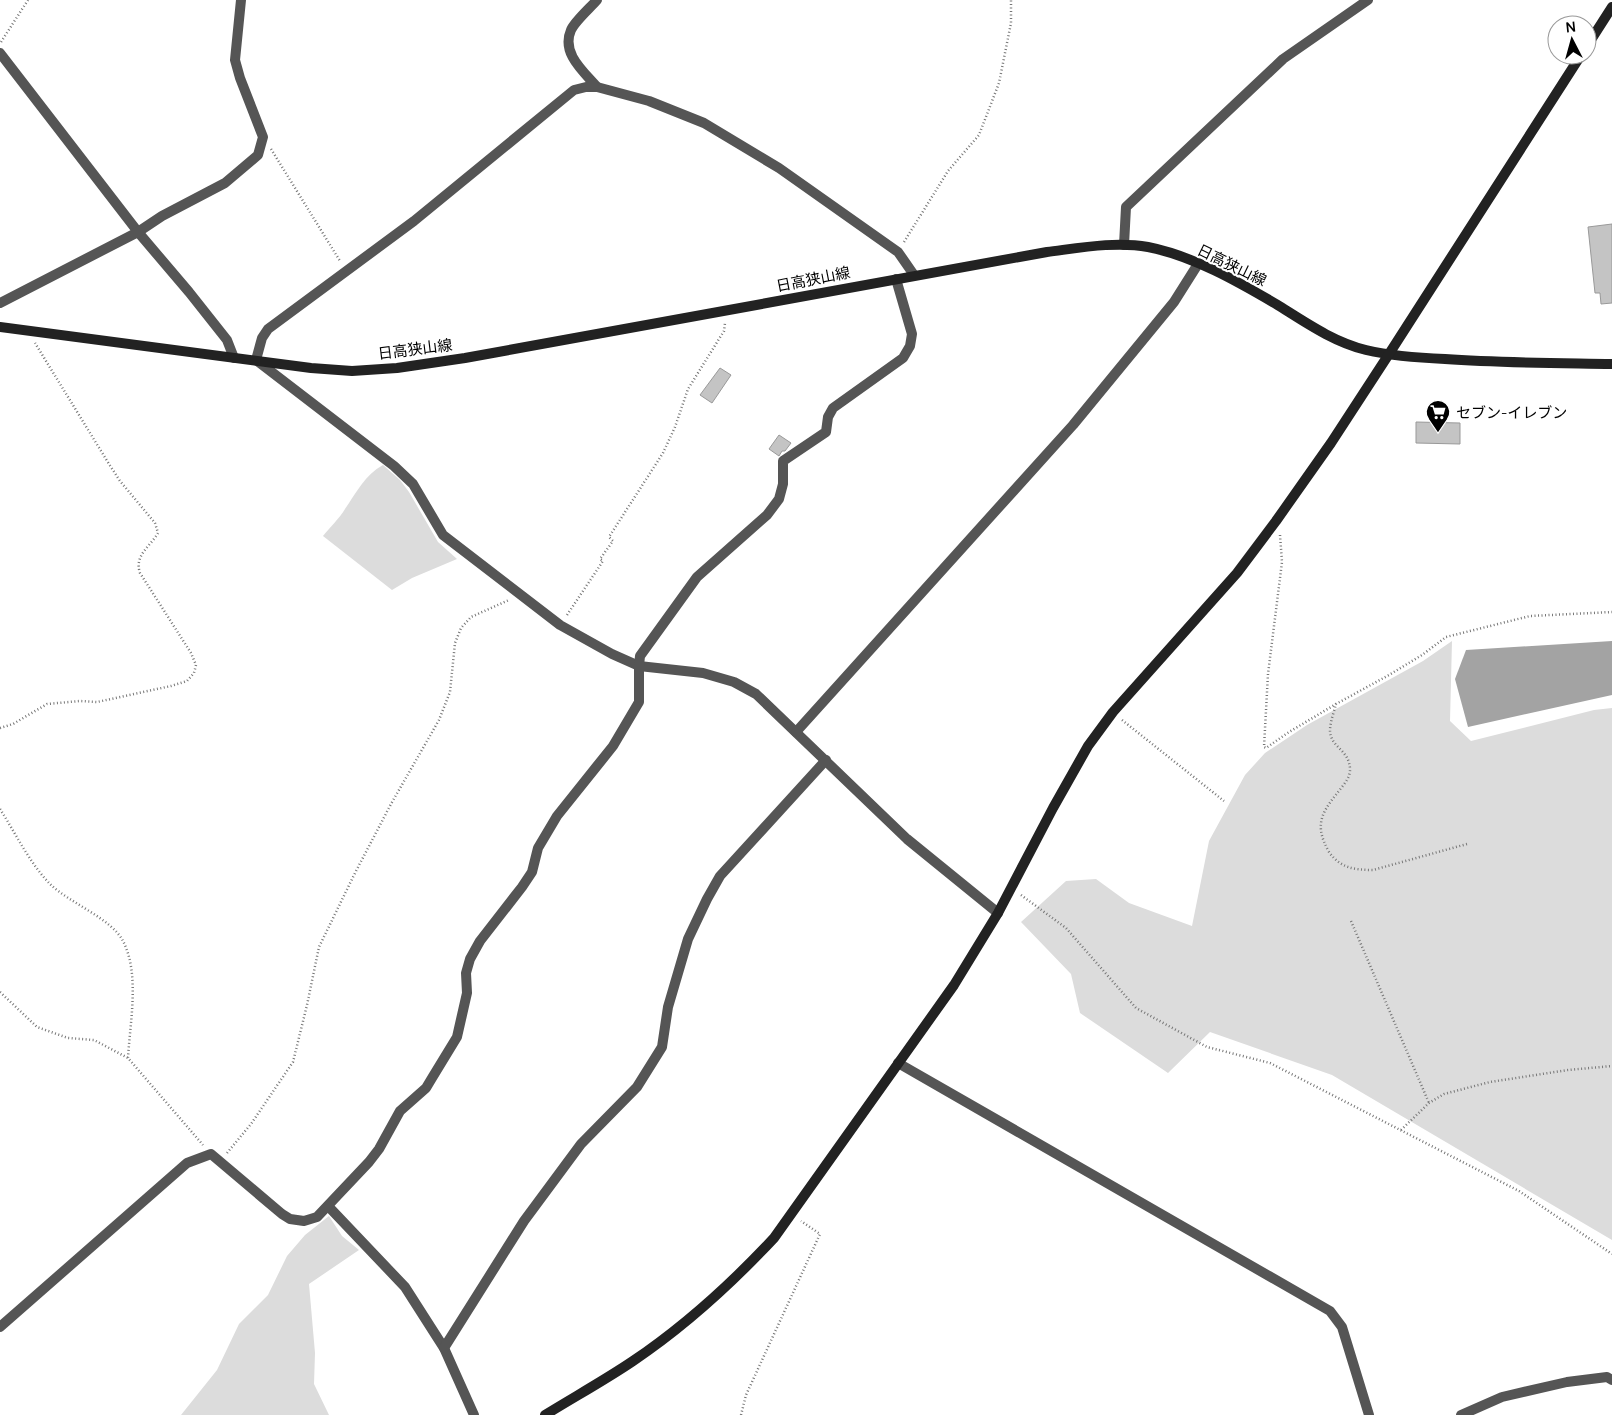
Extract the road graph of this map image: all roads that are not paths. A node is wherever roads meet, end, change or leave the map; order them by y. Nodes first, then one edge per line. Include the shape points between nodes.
1 (241, 0) edge
2 (597, 0) edge
3 (1368, 0) edge
4 (1612, 7) edge
5 (1597, 30) edge
6 (0, 53) edge
7 (1575, 65) edge
8 (597, 87) junction
9 (138, 232) junction
10 (1124, 246) junction
11 (1198, 264) junction
12 (914, 275) junction
13 (896, 279) junction
14 (0, 303) edge
15 (0, 327) edge
16 (1389, 354) junction
17 (234, 358) junction
18 (256, 360) junction
19 (1612, 364) edge
20 (639, 666) junction
21 (796, 732) junction
22 (826, 760) junction
23 (998, 913) junction
24 (898, 1063) junction
25 (328, 1206) junction
26 (0, 1327) edge
27 (444, 1348) junction
28 (1612, 1380) edge
29 (474, 1415) edge
30 (545, 1415) edge
31 (1369, 1415) edge
32 (1461, 1415) edge

1 - 9 street via 235,60 262,138 258,155 225,183
2 - 8 street via 571,29 568,48
3 - 10 street via 1283,59 1126,207
4 - 5 street
6 - 9 street
7 - 16 street
8 - 12 street via 704,123 779,168 898,252
8 - 18 street via 574,90 414,221 268,329
9 - 14 street
9 - 17 street via 227,340
10 - 11 street, 日高狭山線 via 1172,253
10 - 12 street, 日高狭山線 via 1046,252
11 - 16 street, 日高狭山線 via 1246,287 1342,343
11 - 21 street via 1174,302 1073,425
12 - 13 street, 日高狭山線
13 - 18 street, 日高狭山線 via 397,368 352,371
13 - 20 street via 912,334 903,358 833,408 826,432 783,461 779,499 767,516 697,577 640,656
15 - 17 street, 日高狭山線
16 - 19 street, 日高狭山線 via 1465,361
16 - 23 street via 1276,521 1237,572 1113,712 1053,808
17 - 18 street, 日高狭山線
18 - 20 street via 394,466 413,484 443,535 560,625
20 - 21 street via 703,673 734,682 756,694
20 - 25 street via 640,702 614,746 557,816 538,848 532,872 480,940 470,959 466,973 467,993 457,1037 426,1088 400,1110 379,1149
21 - 22 street
22 - 23 street via 907,839
22 - 27 street via 720,876 688,939 668,1007 662,1047 655,1060 637,1087 581,1144 530,1213
23 - 24 street via 954,985
24 - 30 street via 792,1214 740,1274 633,1361
24 - 31 street via 1330,1311 1342,1327
25 - 26 street via 317,1217 304,1221 290,1219 211,1154 187,1163
25 - 27 street via 405,1287
27 - 29 street
28 - 32 street via 1607,1377 1567,1382 1502,1397

